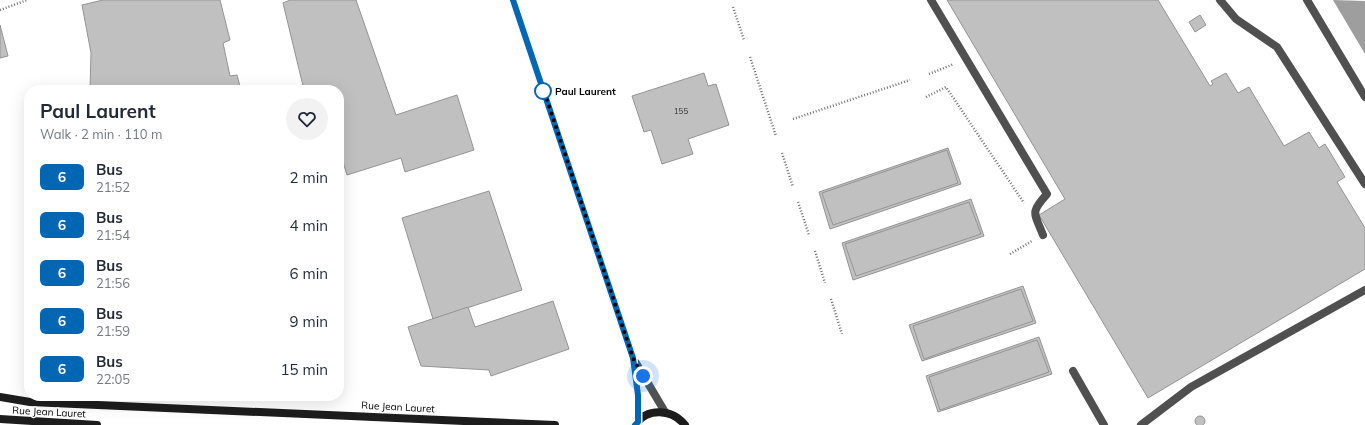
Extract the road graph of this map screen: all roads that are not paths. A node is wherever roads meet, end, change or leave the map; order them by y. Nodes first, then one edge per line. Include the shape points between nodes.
1 (513, 0) edge
2 (932, 0) edge
3 (1220, 0) edge
4 (1308, 0) edge
5 (1365, 97) edge
6 (1365, 184) edge
7 (1043, 235) dead end
8 (1365, 290) edge
9 (633, 358) junction
10 (1073, 371) dead end
11 (0, 397) edge
12 (665, 412) junction
13 (0, 419) edge
14 (637, 423) edge
15 (97, 425) edge
16 (555, 425) edge
17 (685, 425) edge
18 (1104, 425) edge
19 (1141, 425) edge

1 - 9 street
2 - 7 street via 1047,194 1034,212
3 - 6 street via 1236,19 1277,47
4 - 5 street
8 - 19 street via 1191,387
9 - 12 street
9 - 14 street via 638,395
10 - 18 street
11 - 16 street, Rue Jean Lauret via 30,402
12 - 14 street via 650,413
12 - 17 street via 679,418
13 - 15 street, Rue Jean Lauret

